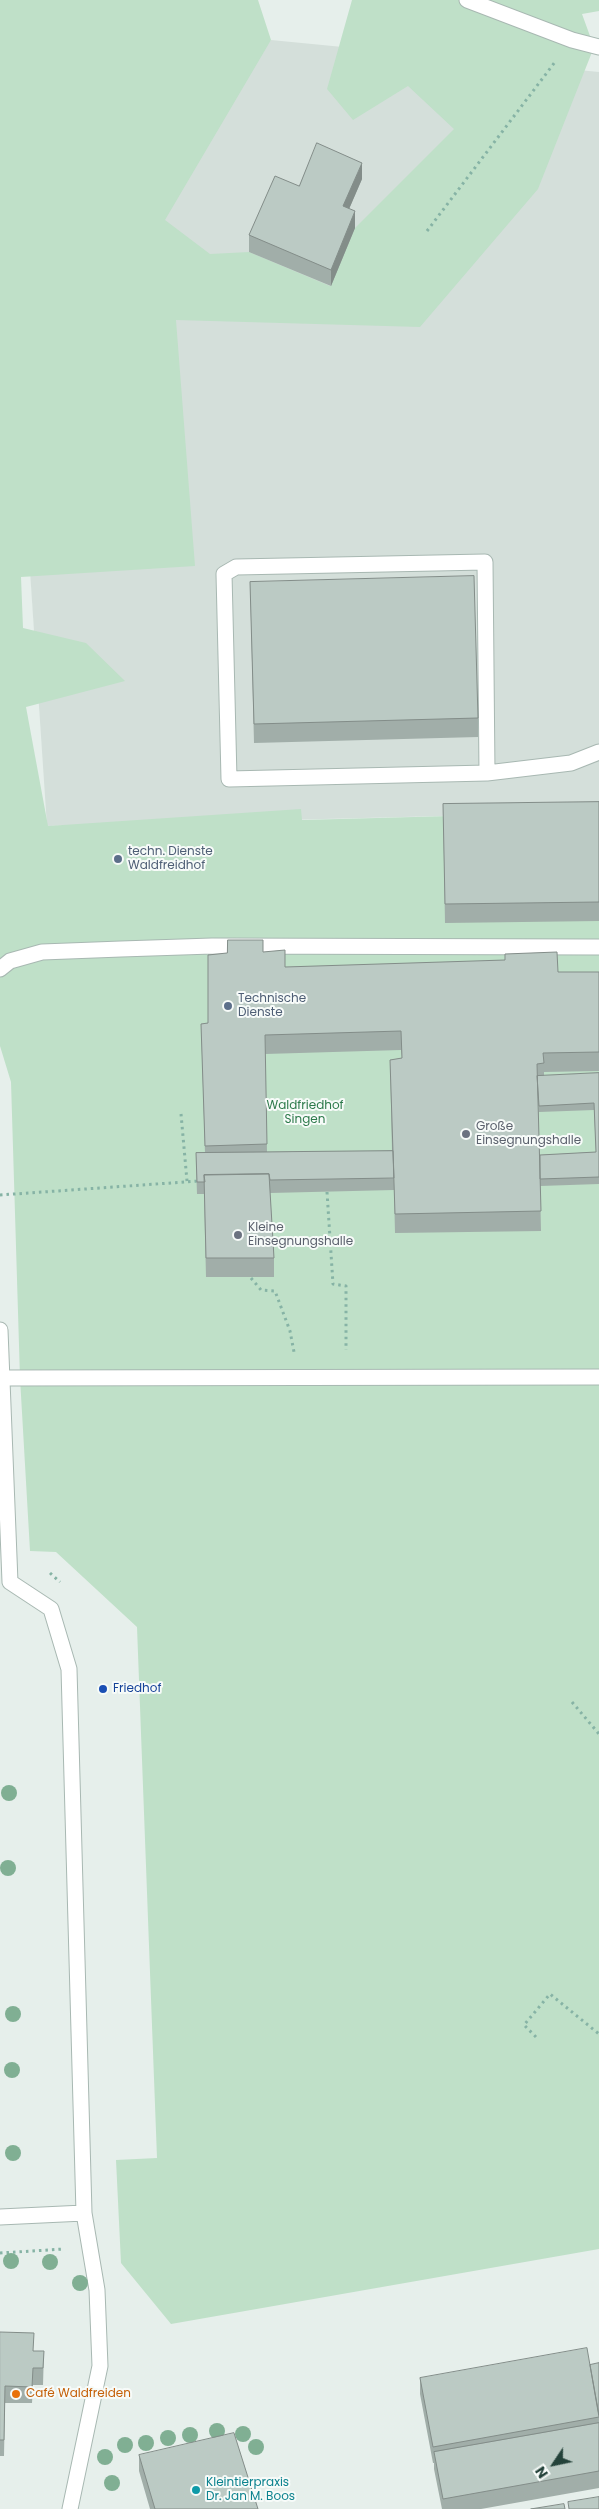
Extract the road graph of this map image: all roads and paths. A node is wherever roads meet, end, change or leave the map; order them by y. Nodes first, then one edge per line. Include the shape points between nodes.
1 (467, 0) edge
2 (572, 40) junction
3 (599, 47) edge
4 (427, 231) dead end
5 (599, 752) edge
6 (487, 773) junction
7 (599, 947) edge
8 (0, 968) edge
9 (180, 1114) dead end
10 (187, 1181) junction
11 (206, 1181) edge
12 (327, 1192) edge
13 (0, 1195) edge
14 (251, 1278) edge
15 (0, 1330) edge
16 (3, 1378) junction
17 (294, 1378) junction
18 (348, 1378) junction
19 (599, 1378) edge
20 (5, 1584) edge
21 (572, 1702) dead end
22 (599, 1734) edge
23 (599, 2034) edge
24 (536, 2037) dead end
25 (84, 2212) junction
26 (0, 2216) edge
27 (90, 2247) junction
28 (0, 2253) edge
29 (70, 2509) edge

1 - 2 lane
2 - 3 lane
2 - 4 path
5 - 6 lane via 571,763
6 - 6 lane via 229,778 224,574 236,567 485,562
7 - 8 lane via 130,948 42,952 10,961
9 - 10 path
10 - 11 path
10 - 13 path
12 - 18 path via 333,1284 346,1286
14 - 17 path via 261,1290 275,1291 290,1331 295,1359
15 - 16 lane
16 - 17 lane
16 - 20 lane
17 - 18 lane
18 - 19 lane
20 - 25 lane via 51,1609 69,1669
21 - 22 path
23 - 24 path via 550,1994 524,2025
25 - 26 lane
25 - 27 lane
27 - 28 path
27 - 29 lane via 97,2290 100,2366

